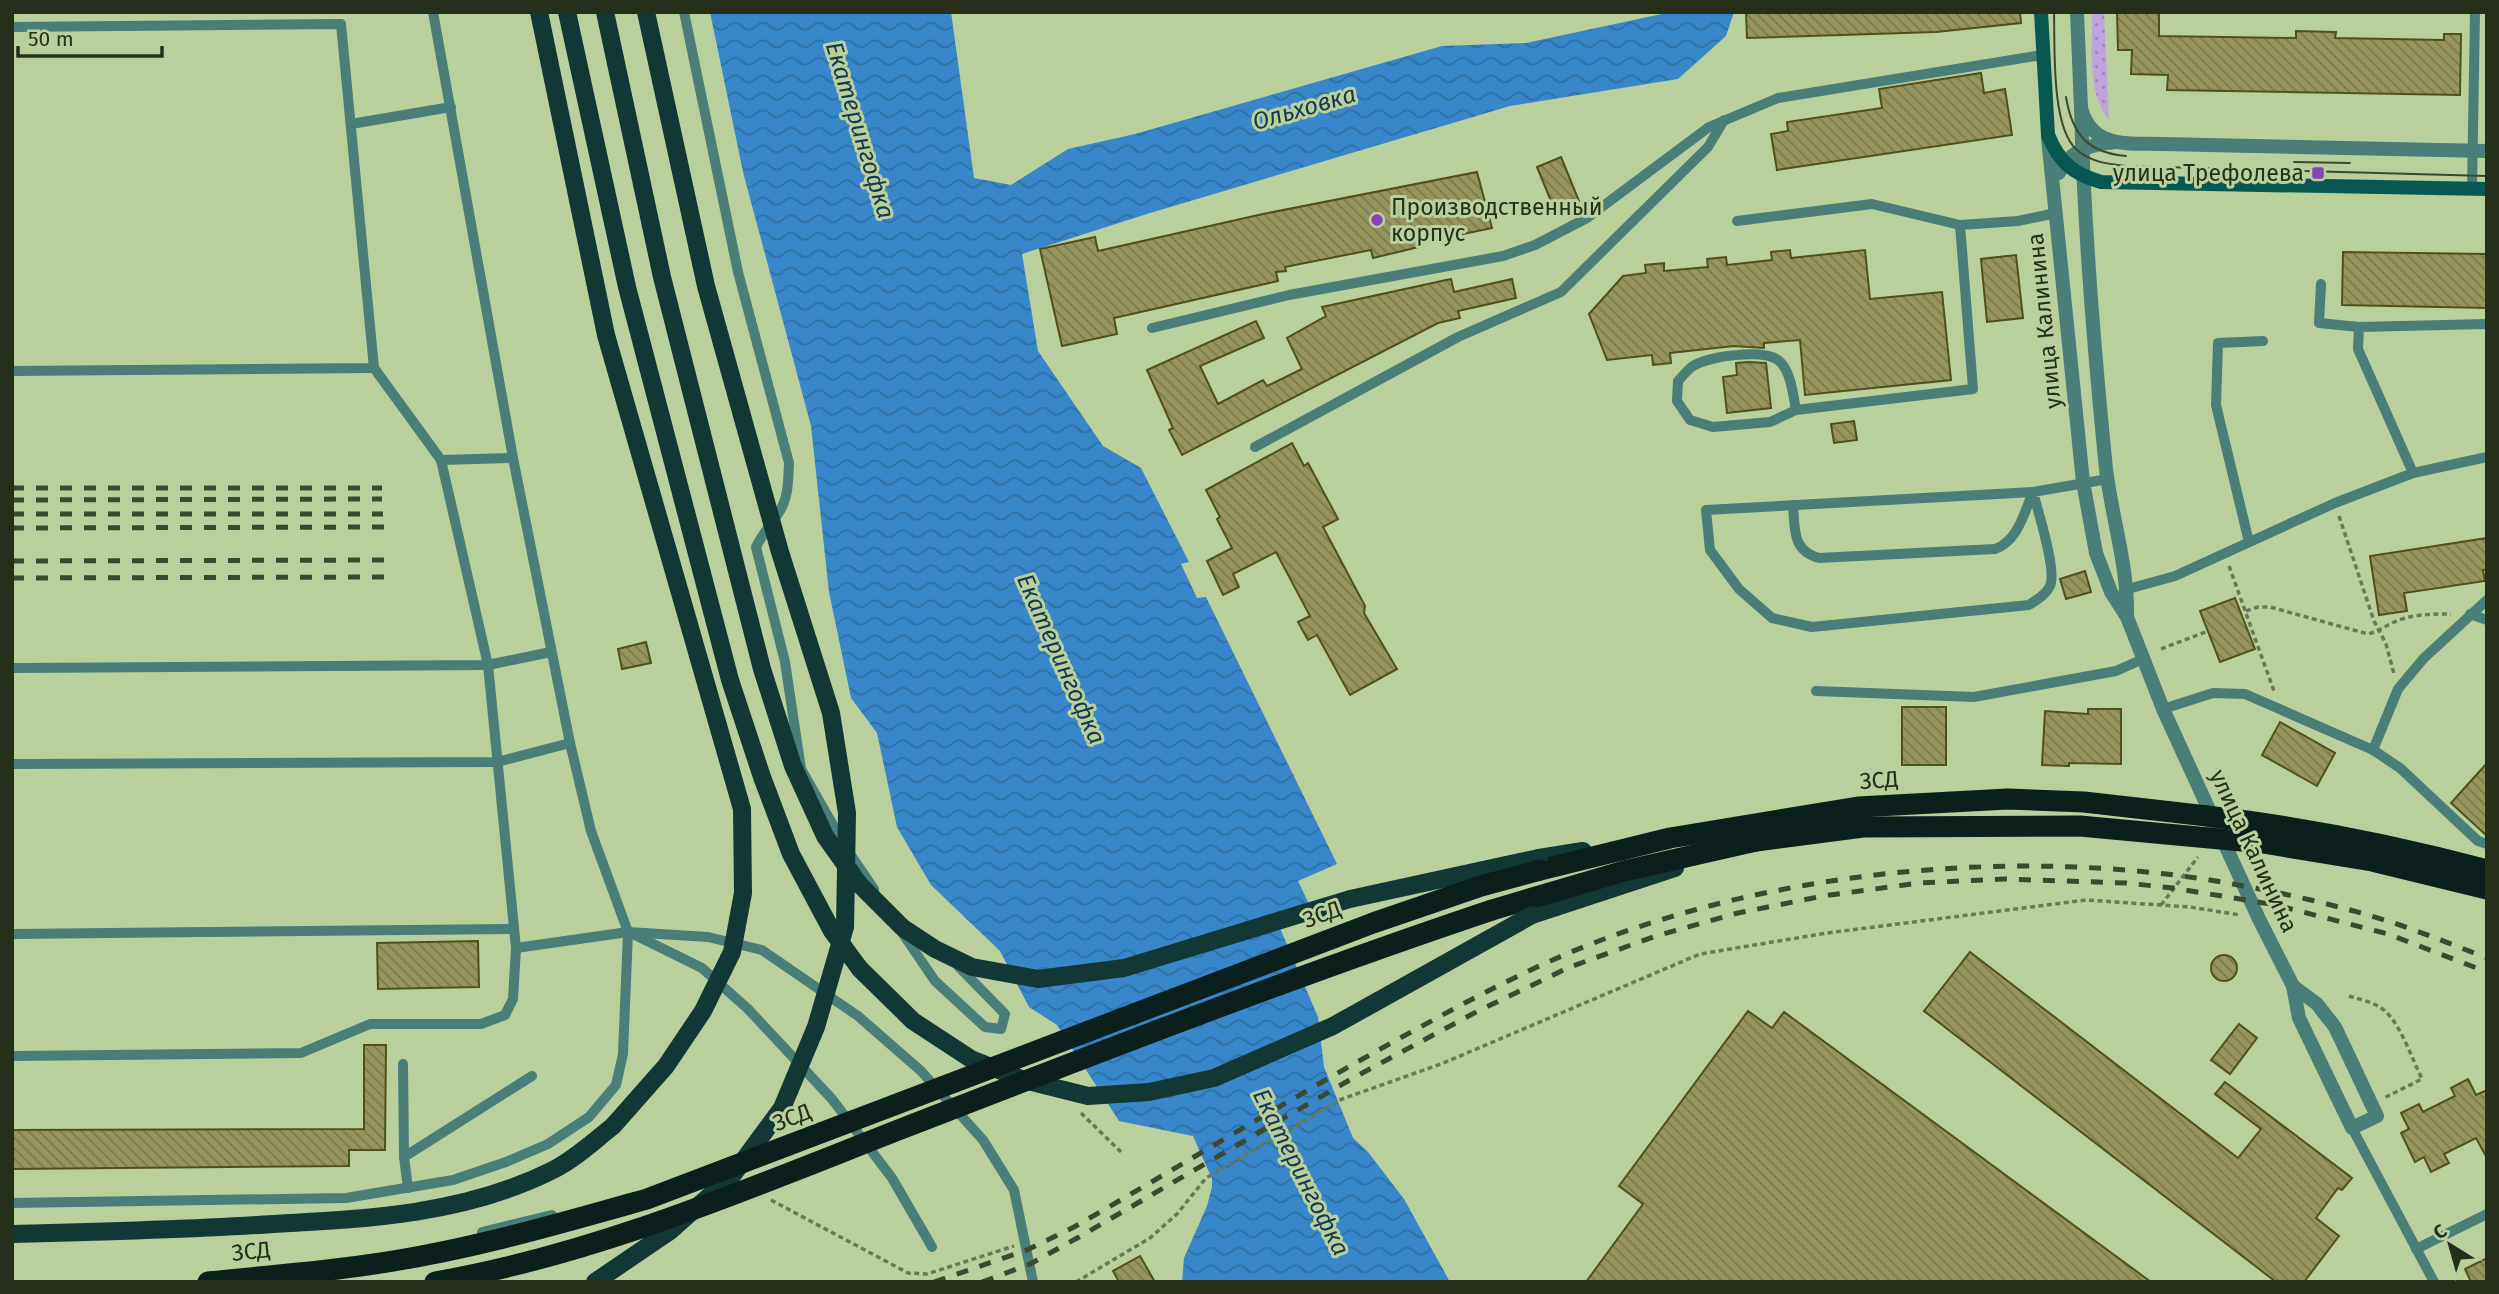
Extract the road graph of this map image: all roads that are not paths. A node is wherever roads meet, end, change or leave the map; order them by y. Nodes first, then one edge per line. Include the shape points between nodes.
1 (433, 12) edge
2 (539, 12) edge
3 (567, 12) edge
4 (605, 12) edge
5 (646, 12) edge
6 (684, 12) edge
7 (2041, 12) edge
8 (2077, 12) edge
9 (2475, 12) edge
10 (12, 27) edge
11 (2042, 55) junction
12 (451, 107) junction
13 (2081, 108) junction
14 (1724, 120) junction
15 (351, 124) junction
16 (2048, 135) junction
17 (2116, 142) junction
18 (2082, 149) junction
19 (2480, 151) edge
20 (2063, 163) junction
21 (2083, 177) junction
22 (2479, 188) edge
23 (2054, 196) junction
24 (2056, 214) junction
25 (1737, 221) dead end
26 (1960, 225) junction
27 (2321, 284) dead end
28 (2487, 324) edge
29 (2359, 327) junction
30 (1152, 328) dead end
31 (2263, 341) dead end
32 (374, 368) junction
33 (12, 371) edge
34 (1796, 410) junction
35 (1255, 447) dead end
36 (2487, 457) edge
37 (513, 458) junction
38 (441, 460) junction
39 (2413, 473) junction
40 (2108, 479) junction
41 (2083, 482) junction
42 (2033, 492) junction
43 (1793, 505) junction
44 (2249, 542) junction
45 (2127, 589) junction
46 (2487, 600) edge
47 (2470, 614) junction
48 (2127, 617) junction
49 (2487, 620) edge
50 (551, 652) junction
51 (2143, 659) junction
52 (488, 665) junction
53 (12, 668) edge
54 (1816, 691) dead end
55 (2163, 709) junction
56 (570, 743) junction
57 (2374, 750) junction
58 (497, 762) junction
59 (12, 764) edge
60 (1670, 838) junction
61 (1756, 841) junction
62 (2487, 844) edge
63 (2487, 870) edge
64 (2487, 889) edge
65 (876, 892) junction
66 (514, 929) junction
67 (628, 932) junction
68 (12, 934) edge
69 (516, 947) junction
70 (2293, 986) junction
71 (12, 1056) edge
72 (403, 1064) dead end
73 (532, 1076) dead end
74 (2352, 1128) junction
75 (404, 1157) junction
76 (719, 1172) dead end
77 (408, 1188) junction
78 (12, 1203) edge
79 (2487, 1214) edge
80 (12, 1234) edge
81 (932, 1247) dead end
82 (2416, 1250) junction
83 (208, 1282) edge
84 (267, 1282) edge
85 (435, 1282) edge
86 (595, 1282) edge
87 (1033, 1282) edge
88 (2434, 1282) edge

1 - 12 lane
2 - 80 main road, bridge via 606,335 742,809 743,893 732,952 703,1012 640,1097 584,1149 555,1169 518,1185 424,1211 366,1219
3 - 61 main road, bridge via 627,287 730,680 762,778 791,854 832,931 860,969 913,1021 971,1059 1024,1080 1088,1096 1149,1092 1214,1078 1333,1026 1532,915
4 - 60 main road, bridge via 662,277 762,668 793,766 825,836 859,884 903,928 972,967 1038,979 1124,968 1350,899 1538,858
5 - 86 main road, bridge via 706,286 780,552 831,713 847,813 845,927 816,1027 782,1108 732,1176 670,1231
6 - 65 lane via 738,272 789,463 788,494 756,547 785,662 802,769
7 - 11 main road, улица Калинина
8 - 13 street, улица Калинина
9 - 19 lane
10 - 15 lane via 341,24
11 - 14 lane via 1777,98
11 - 16 main road, улица Калинина
12 - 15 lane
12 - 37 lane
13 - 17 street, улица Калинина via 2092,130
13 - 18 street, улица Калинина
14 - 30 lane via 1587,218 1535,245 1503,256 1289,295
14 - 35 lane via 1708,147 1561,292 1458,337
15 - 32 lane
16 - 20 main road
16 - 23 street, улица Калинина
17 - 18 street
17 - 19 street
18 - 20 street
18 - 21 street, улица Калинина
19 - 22 lane
20 - 21 main road
20 - 23 street
21 - 22 main road via 2101,182
21 - 40 street, улица Калинина
23 - 24 street, улица Калинина
24 - 26 lane
24 - 41 street, улица Калинина
25 - 26 lane via 1872,204
26 - 34 lane via 1973,389
27 - 29 lane via 2319,323
28 - 29 lane
29 - 39 lane via 2358,349
31 - 44 lane via 2218,343 2216,405
32 - 33 lane
32 - 38 lane
34 - 34 lane via 1770,422 1713,427 1690,420 1677,401 1678,381 1693,366 1712,358 1764,354 1778,360 1787,372
36 - 39 lane
37 - 38 lane
37 - 50 lane
38 - 52 lane
39 - 44 lane
40 - 41 lane
40 - 45 street, улица Калинина
41 - 42 lane
41 - 48 street, улица Калинина via 2096,553 2111,592
42 - 43 lane
42 - 43 lane via 2013,538 1995,549 1819,558 1800,547
42 - 43 lane via 2052,571 2050,587 2041,598 2028,605 1812,627 1772,618 1739,589 1710,550 1706,510
44 - 45 lane via 2175,576
45 - 48 street, улица Калинина
46 - 47 lane
47 - 49 lane
47 - 57 lane via 2398,689
48 - 51 street, улица Калинина
50 - 52 lane
50 - 56 lane
51 - 54 lane via 2116,671 1974,697
51 - 55 street, улица Калинина
52 - 53 lane
52 - 58 lane
55 - 57 lane via 2213,693 2245,694
55 - 70 street, улица Калинина
56 - 58 lane
56 - 67 lane via 591,831
57 - 62 lane
58 - 59 lane
58 - 66 lane
60 - 63 highway, ЗСД, bridge via 1858,807 2008,799 2292,826
60 - 83 highway, ЗСД, bridge via 1481,886 1373,923 647,1199 534,1232 452,1249 367,1265
61 - 64 highway, ЗСД, bridge via 1863,827 2080,826 2263,843 2372,861
61 - 85 highway, ЗСД, bridge via 1624,871 1492,910 1295,979 649,1225 532,1261
65 - 65 lane via 1005,1014 1001,1029 985,1027 935,981
66 - 68 lane
66 - 69 lane
67 - 69 lane
67 - 77 lane via 624,1054 616,1085 589,1117 548,1144 506,1162 453,1180
67 - 81 lane via 702,968 748,1009 832,1099 892,1178
67 - 87 lane via 708,936 762,950 858,1016 922,1071 983,1140 1014,1190
69 - 71 lane via 513,999 505,1015 481,1024 370,1024 302,1053
70 - 74 street, улица Калинина via 2300,1018
70 - 74 street, улица Калинина via 2317,1004 2335,1027 2377,1116
72 - 75 lane
73 - 75 lane
74 - 82 lane
75 - 77 lane
76 - 84 lane via 344,1268
77 - 78 lane via 346,1198
79 - 82 lane
82 - 88 lane

